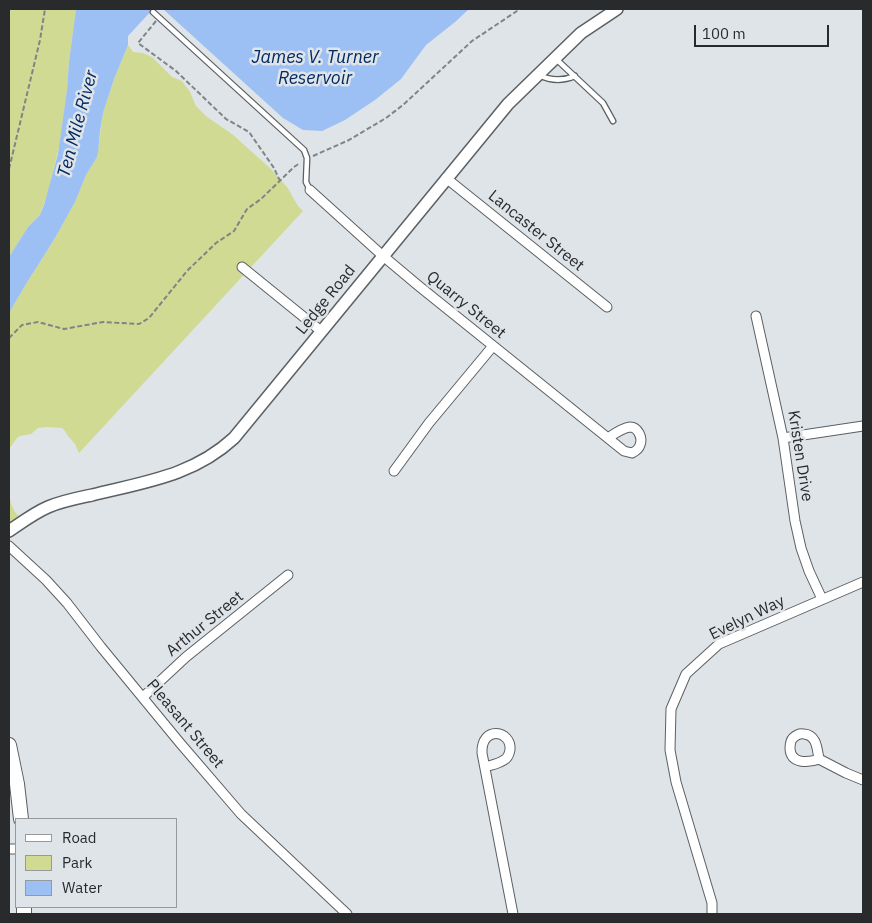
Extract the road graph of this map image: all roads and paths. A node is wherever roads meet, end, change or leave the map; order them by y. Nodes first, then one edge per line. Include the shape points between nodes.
1 (45, 9) edge
2 (520, 9) edge
3 (617, 9) edge
4 (153, 12) dead end
5 (159, 17) junction
6 (555, 58) junction
7 (538, 75) junction
8 (575, 76) junction
9 (613, 121) dead end
10 (307, 158) junction
11 (9, 169) edge
12 (446, 178) junction
13 (280, 181) junction
14 (310, 190) joint
15 (383, 256) junction
16 (242, 267) dead end
17 (607, 307) dead end
18 (756, 316) dead end
19 (321, 331) junction
20 (9, 338) edge
21 (493, 346) junction
22 (863, 426) edge
23 (608, 438) dead end
24 (783, 438) junction
25 (394, 471) dead end
26 (9, 531) edge
27 (9, 546) edge
28 (288, 575) dead end
29 (863, 582) edge
30 (822, 598) junction
31 (143, 697) junction
32 (9, 745) edge
33 (819, 759) dead end
34 (484, 767) dead end
35 (863, 780) edge
36 (20, 818) edge
37 (347, 914) edge
38 (513, 914) edge
39 (712, 914) edge

1 - 11 path
2 - 10 path via 472,42 386,118 349,140
3 - 6 street, Ledge Road via 581,33
4 - 5 lane
5 - 10 lane via 304,150
5 - 13 path via 138,42 176,71 226,119 249,132
6 - 7 street, Ledge Road
6 - 8 lane
7 - 8 lane via 547,79
7 - 12 street, Ledge Road via 508,104
8 - 9 lane via 603,103
10 - 13 path
10 - 14 lane via 306,182
12 - 15 street, Ledge Road
12 - 17 street, Lancaster Street
13 - 20 path via 247,209 234,231 216,243 187,271 149,318 139,324 103,322 64,329 38,322 22,325
14 - 15 street, Quarry Street
15 - 19 street, Ledge Road
15 - 21 street, Quarry Street
16 - 19 street
18 - 24 street, Kristen Drive
19 - 26 street, Ledge Road via 234,438 214,454 171,475 47,507
21 - 23 street, Quarry Street
21 - 25 street
22 - 24 street
24 - 30 street, Kristen Drive via 799,539
27 - 31 street, Pleasant Street via 67,603
28 - 31 street, Arthur Street via 186,657
29 - 30 street, Evelyn Way
30 - 39 street, Evelyn Way via 719,644 686,674 671,709 670,750 676,782 712,903
31 - 37 street, Pleasant Street via 241,814
32 - 36 main road
33 - 35 street
34 - 38 street

